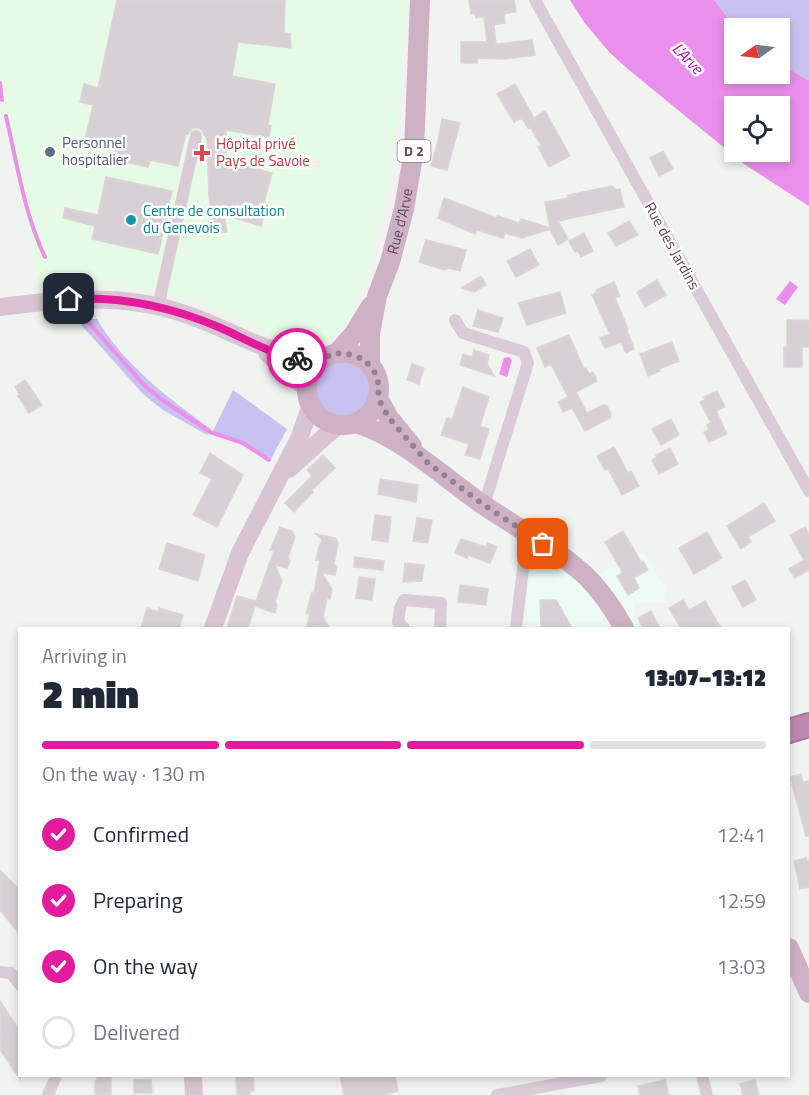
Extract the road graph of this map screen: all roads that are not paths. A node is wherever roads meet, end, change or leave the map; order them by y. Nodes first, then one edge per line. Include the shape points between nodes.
1 (420, 0) edge
2 (535, 0) edge
3 (196, 136) dead end
4 (377, 296) junction
5 (0, 307) edge
6 (158, 307) junction
7 (455, 320) dead end
8 (261, 348) junction
9 (329, 357) junction
10 (369, 364) junction
11 (309, 397) junction
12 (378, 398) junction
13 (348, 424) junction
14 (428, 463) junction
15 (280, 479) junction
16 (809, 491) edge
17 (484, 505) junction
18 (527, 534) junction
19 (213, 627) edge
20 (403, 627) edge
21 (440, 627) edge
22 (516, 627) edge
23 (623, 627) edge
24 (809, 725) edge
25 (790, 731) edge
26 (793, 957) edge
27 (0, 972) edge
28 (18, 982) edge
29 (809, 982) edge
30 (809, 993) edge
31 (56, 1077) edge
32 (193, 1077) edge
33 (596, 1077) edge
34 (702, 1077) edge
35 (48, 1095) edge
36 (194, 1095) edge
37 (497, 1095) edge
38 (707, 1095) edge

1 - 4 main road, Rue d'Arve / D 2 via 414,151 404,209
2 - 16 street, Rue des Jardins
3 - 6 street
4 - 9 main road, Rue d'Arve / D 2 via 357,328
4 - 10 main road, Rue d'Arve / D 2
5 - 6 main road via 85,298 127,300
6 - 8 main road via 184,313
7 - 17 street via 463,333 524,352 528,363
8 - 9 main road via 292,358
8 - 11 main road
9 - 10 main road via 351,354
9 - 11 main road via 310,373
10 - 12 main road via 378,380
11 - 13 main road via 325,420
11 - 15 main road via 302,432
12 - 13 main road via 370,413
12 - 14 main road via 396,427
13 - 14 main road via 378,432
13 - 15 main road via 322,438
14 - 17 main road
15 - 19 main road via 240,553
17 - 18 main road
18 - 22 street
18 - 23 main road via 587,577
20 - 21 street via 398,622 404,600 441,603
24 - 25 highway
26 - 29 main road
26 - 30 main road
27 - 28 street via 11,973
31 - 35 street
32 - 36 main road
33 - 37 street
34 - 38 street

